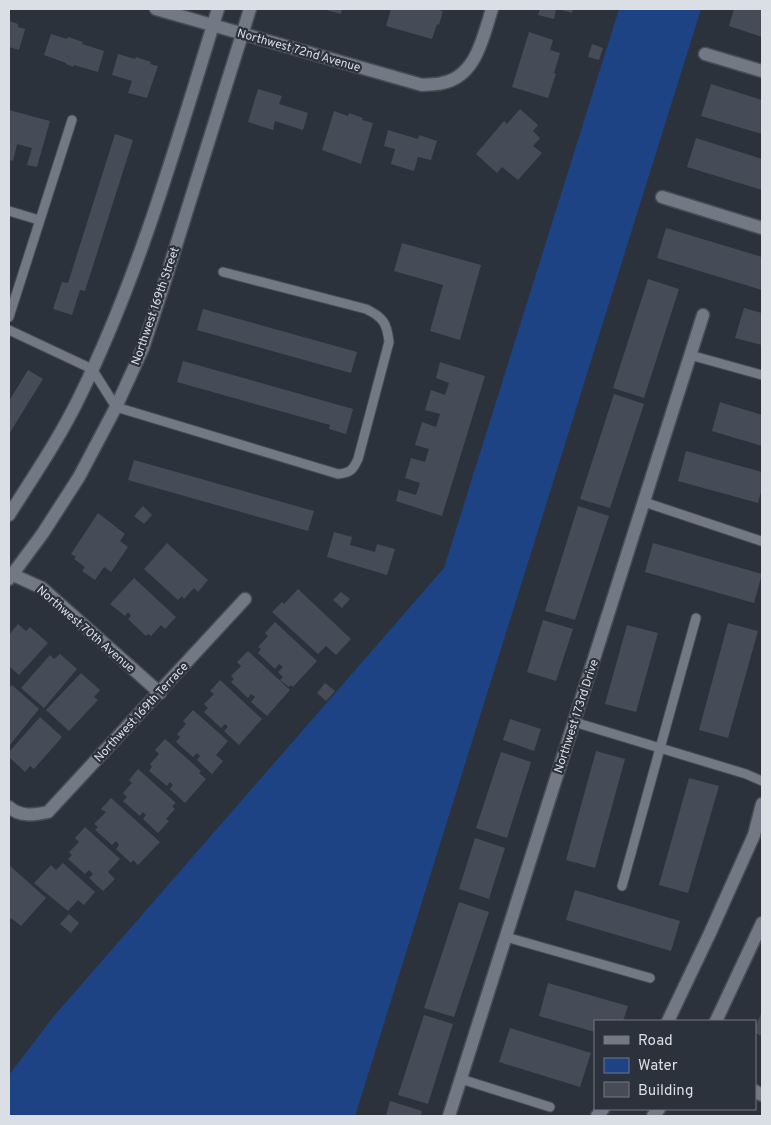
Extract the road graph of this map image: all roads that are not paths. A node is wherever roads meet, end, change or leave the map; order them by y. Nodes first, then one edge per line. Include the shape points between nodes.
1 (156, 9) edge
2 (218, 9) edge
3 (250, 9) edge
4 (492, 9) edge
5 (213, 25) junction
6 (242, 33) junction
7 (706, 54) dead end
8 (762, 71) edge
9 (72, 120) dead end
10 (662, 196) dead end
11 (9, 211) edge
12 (39, 220) junction
13 (762, 228) edge
14 (223, 272) dead end
15 (703, 315) dead end
16 (9, 317) edge
17 (9, 330) edge
18 (690, 355) junction
19 (92, 369) junction
20 (762, 375) edge
21 (116, 407) junction
22 (644, 502) junction
23 (9, 515) edge
24 (761, 541) dead end
25 (10, 576) edge
26 (245, 600) dead end
27 (696, 618) dead end
28 (160, 693) junction
29 (574, 722) junction
30 (660, 749) junction
31 (762, 781) edge
32 (762, 804) edge
33 (9, 807) edge
34 (622, 886) dead end
35 (762, 923) edge
36 (506, 937) junction
37 (650, 978) dead end
38 (668, 1020) edge
39 (716, 1020) edge
40 (461, 1080) junction
41 (550, 1107) dead end
42 (450, 1116) edge

1 - 5 street, Northwest 72nd Avenue
2 - 5 street
3 - 6 street, Northwest 169th Street
4 - 6 street, Northwest 72nd Avenue via 480,50 465,73 443,83 422,85
5 - 6 street, Northwest 72nd Avenue
5 - 19 street via 158,203
6 - 21 street, Northwest 169th Street via 146,340
7 - 8 street
9 - 12 lane
10 - 13 street
11 - 12 lane
12 - 16 lane
14 - 21 lane via 366,309 384,322 389,342 353,469 338,474
15 - 18 street, Northwest 173rd Drive
17 - 19 lane
18 - 20 lane
18 - 22 street, Northwest 173rd Drive
19 - 21 lane
19 - 23 street via 43,461
21 - 25 street, Northwest 169th Street via 79,477
22 - 24 lane
22 - 29 street, Northwest 173rd Drive
25 - 28 street, Northwest 70th Avenue via 42,588
26 - 28 street, Northwest 169th Terrace
27 - 30 lane
28 - 33 street, Northwest 169th Terrace via 48,812 32,816
29 - 30 lane
29 - 36 street, Northwest 173rd Drive
30 - 31 lane
30 - 34 lane
32 - 38 street via 754,835
35 - 39 street
36 - 37 lane
36 - 40 street, Northwest 173rd Drive
40 - 41 lane
40 - 42 street, Northwest 173rd Drive

